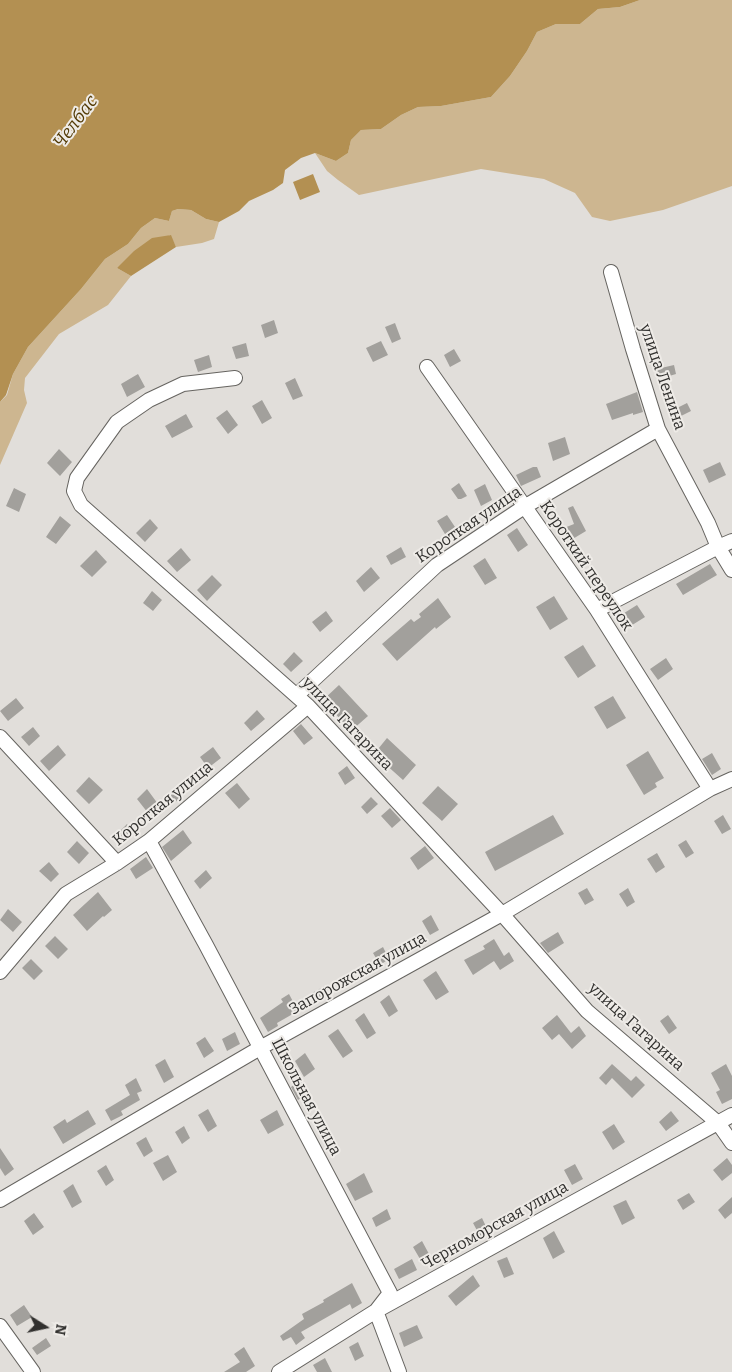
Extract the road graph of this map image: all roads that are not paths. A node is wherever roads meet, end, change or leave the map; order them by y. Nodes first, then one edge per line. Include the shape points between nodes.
1 (611, 272) dead end
2 (427, 367) dead end
3 (234, 378) dead end
4 (658, 429) junction
5 (524, 508) junction
6 (732, 541) edge
7 (718, 546) junction
8 (732, 570) edge
9 (597, 610) junction
10 (297, 695) junction
11 (308, 706) junction
12 (0, 737) edge
13 (732, 779) edge
14 (710, 789) junction
15 (149, 841) junction
16 (117, 863) junction
17 (502, 914) junction
18 (0, 972) edge
19 (260, 1048) junction
20 (732, 1115) edge
21 (718, 1123) junction
22 (732, 1143) edge
23 (0, 1200) edge
24 (376, 1311) junction
25 (0, 1326) edge
26 (33, 1372) edge
27 (278, 1372) edge
28 (399, 1372) edge

1 - 4 street, улица Ленина
2 - 5 street, Короткий переулок
3 - 10 street, улица Гагарина via 183,384 149,400 117,422 78,478 74,491 81,505
4 - 5 street, Короткая улица
4 - 7 street, улица Ленина
5 - 9 street, Короткий переулок
5 - 10 street, Короткая улица via 437,566
6 - 7 street
7 - 8 street, улица Ленина
7 - 9 street
9 - 14 street, Короткий переулок
10 - 11 street, улица Гагарина
11 - 15 street, Короткая улица
11 - 17 street, улица Гагарина
12 - 16 street
13 - 14 street, Запорожская улица
14 - 17 street, Запорожская улица
15 - 16 street, Короткая улица
15 - 19 street, Школьная улица
16 - 18 street, Короткая улица via 66,894
17 - 19 street, Запорожская улица
17 - 21 street, улица Гагарина via 587,1011
19 - 23 street, Запорожская улица
19 - 24 street, Школьная улица via 390,1293
20 - 21 street, Черноморская улица
21 - 22 street, улица Гагарина
21 - 24 street, Черноморская улица
24 - 27 street, Черноморская улица
24 - 28 street
25 - 26 street

